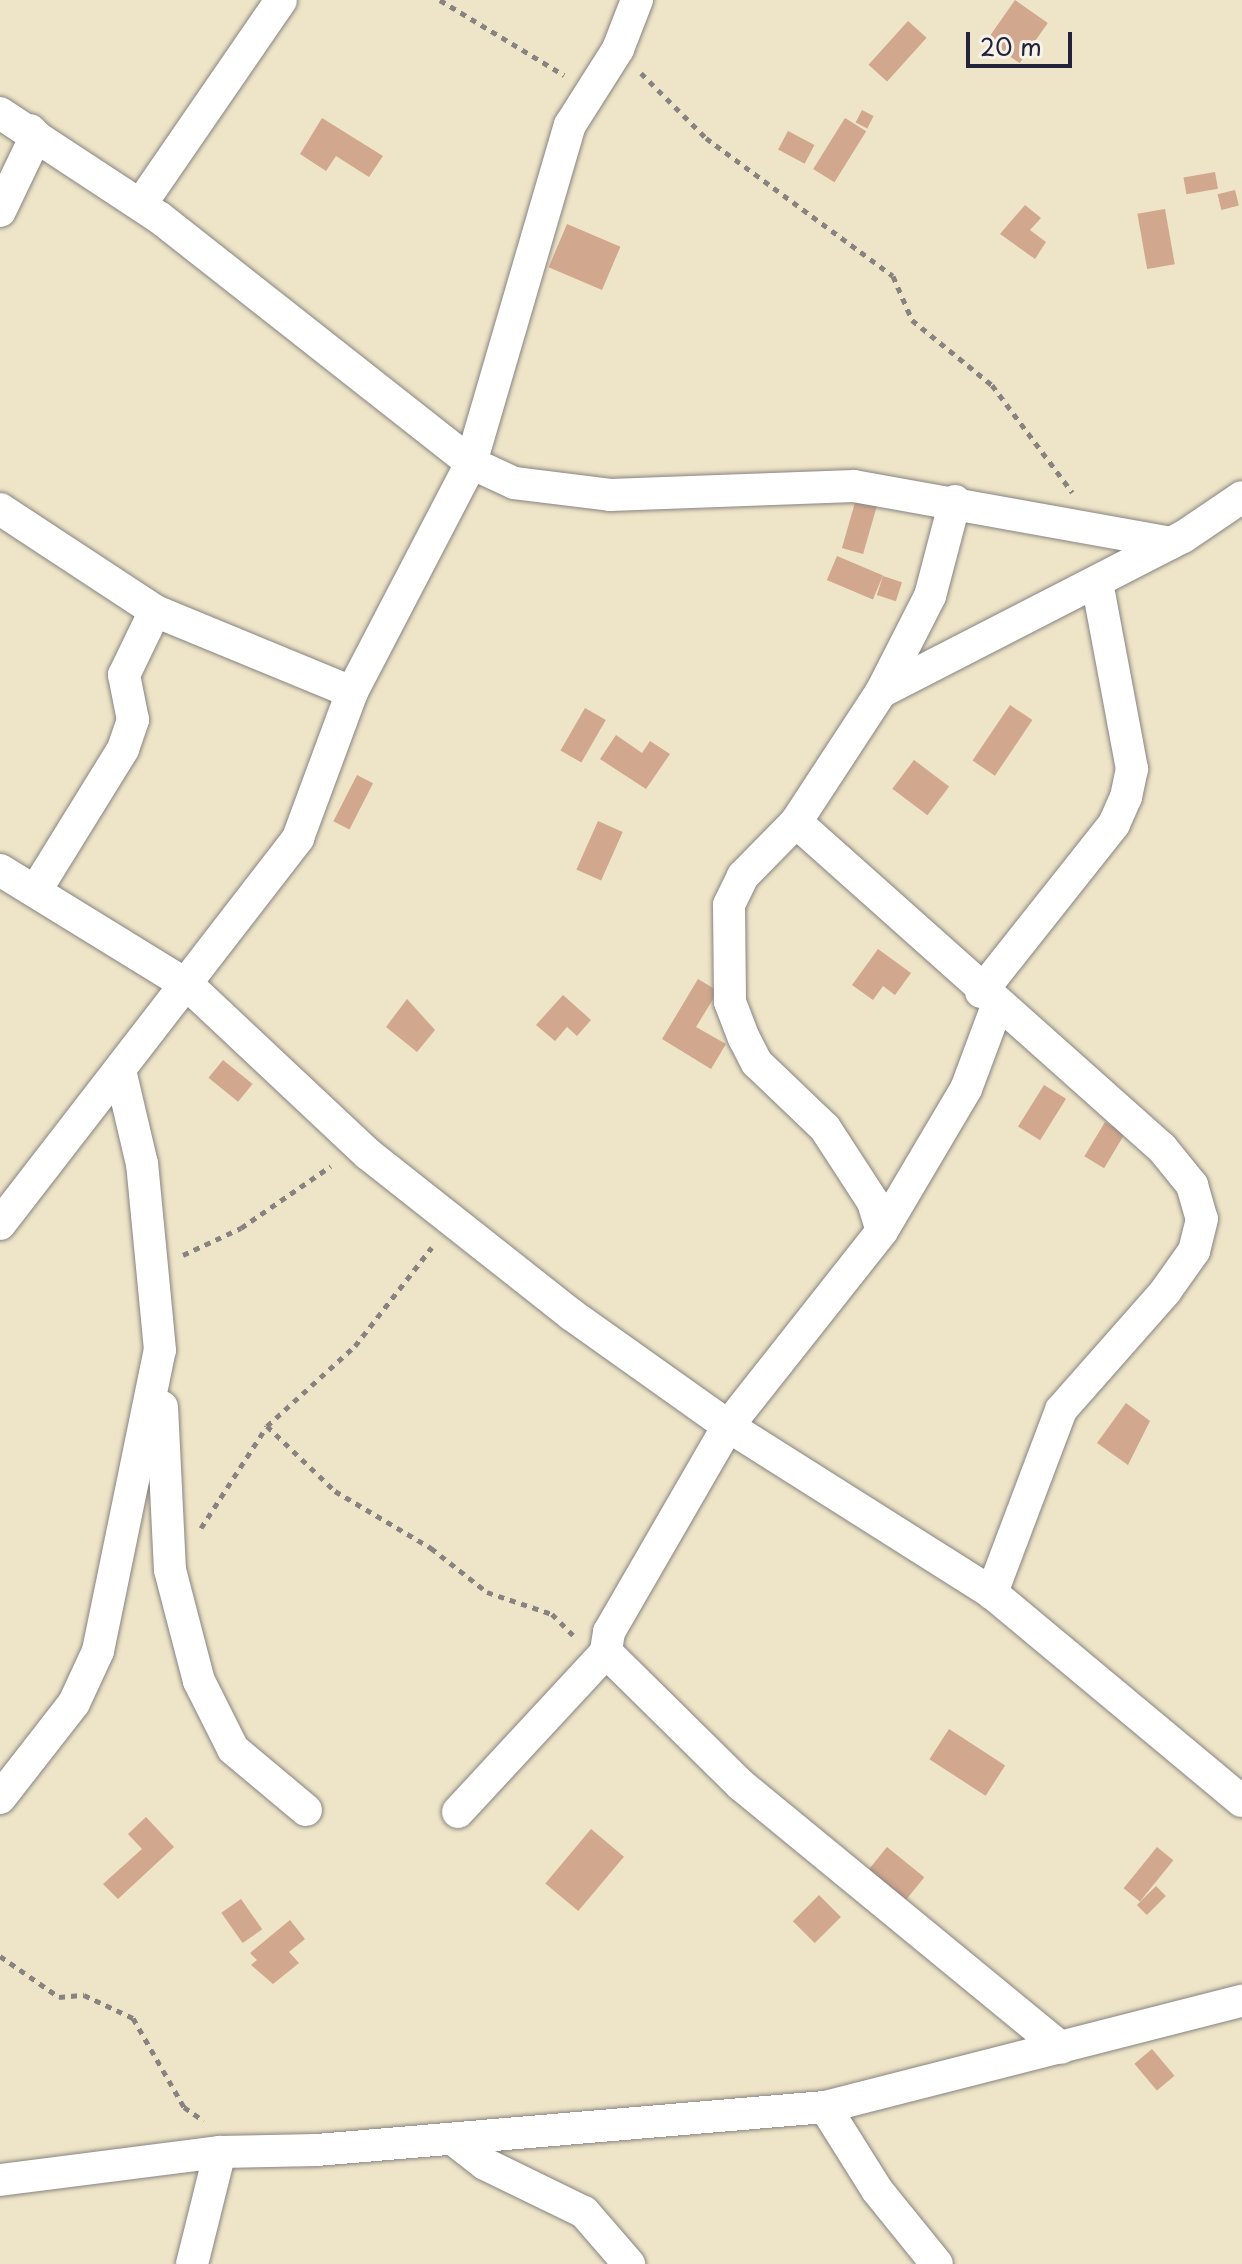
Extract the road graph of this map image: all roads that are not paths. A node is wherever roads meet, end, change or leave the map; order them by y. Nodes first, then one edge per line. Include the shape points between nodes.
1 (281, 0) edge
2 (637, 0) edge
3 (0, 113) edge
4 (30, 130) junction
5 (141, 204) junction
6 (0, 211) edge
7 (471, 463) junction
8 (1242, 497) edge
9 (955, 501) junction
10 (0, 509) edge
11 (1171, 543) junction
12 (1097, 582) junction
13 (155, 611) junction
14 (352, 692) junction
15 (881, 692) junction
16 (796, 822) junction
17 (0, 870) edge
18 (36, 890) junction
19 (190, 987) junction
20 (989, 999) junction
21 (120, 1070) junction
22 (0, 1224) edge
23 (882, 1231) junction
24 (160, 1350) junction
25 (728, 1426) junction
26 (992, 1593) junction
27 (601, 1654) junction
28 (0, 1798) edge
29 (1242, 1801) edge
30 (306, 1810) dead end
31 (458, 1812) dead end
32 (1242, 2001) edge
33 (1061, 2048) junction
34 (825, 2107) junction
35 (454, 2140) junction
36 (220, 2152) junction
37 (0, 2180) edge
38 (192, 2264) edge
39 (629, 2264) edge
40 (937, 2264) edge

1 - 5 street
2 - 7 street via 618,49 570,125
3 - 4 street
4 - 5 street
4 - 6 street via 36,136
5 - 7 street
7 - 9 street via 514,483 577,493 854,486
7 - 14 street
8 - 11 street
9 - 11 street
9 - 15 street via 930,596
10 - 13 street
11 - 12 street
12 - 15 street
12 - 20 street via 1132,769 1126,797 1114,824
13 - 14 street
13 - 18 street via 124,675 133,720 123,749
14 - 19 street via 298,838
15 - 16 street
16 - 20 street
16 - 23 street via 743,876 729,905 730,1002 757,1063 825,1128 873,1202
17 - 18 street
18 - 19 street
19 - 21 street
19 - 25 street via 368,1154 454,1216 572,1315
20 - 23 street via 966,1089
20 - 26 street via 1162,1148 1192,1185 1202,1219 1194,1251 1165,1292 1061,1410
21 - 22 street
21 - 24 street via 156,1264
23 - 25 street
24 - 28 street via 98,1651 74,1703
24 - 30 street via 170,1570 199,1681 233,1749
25 - 26 street
25 - 27 street
26 - 29 street
27 - 31 street via 536,1732
27 - 33 street via 741,1785
32 - 33 street
33 - 34 street
34 - 35 street
34 - 40 street via 877,2190
35 - 36 street
35 - 39 street via 485,2164 584,2212
36 - 37 street
36 - 38 street

